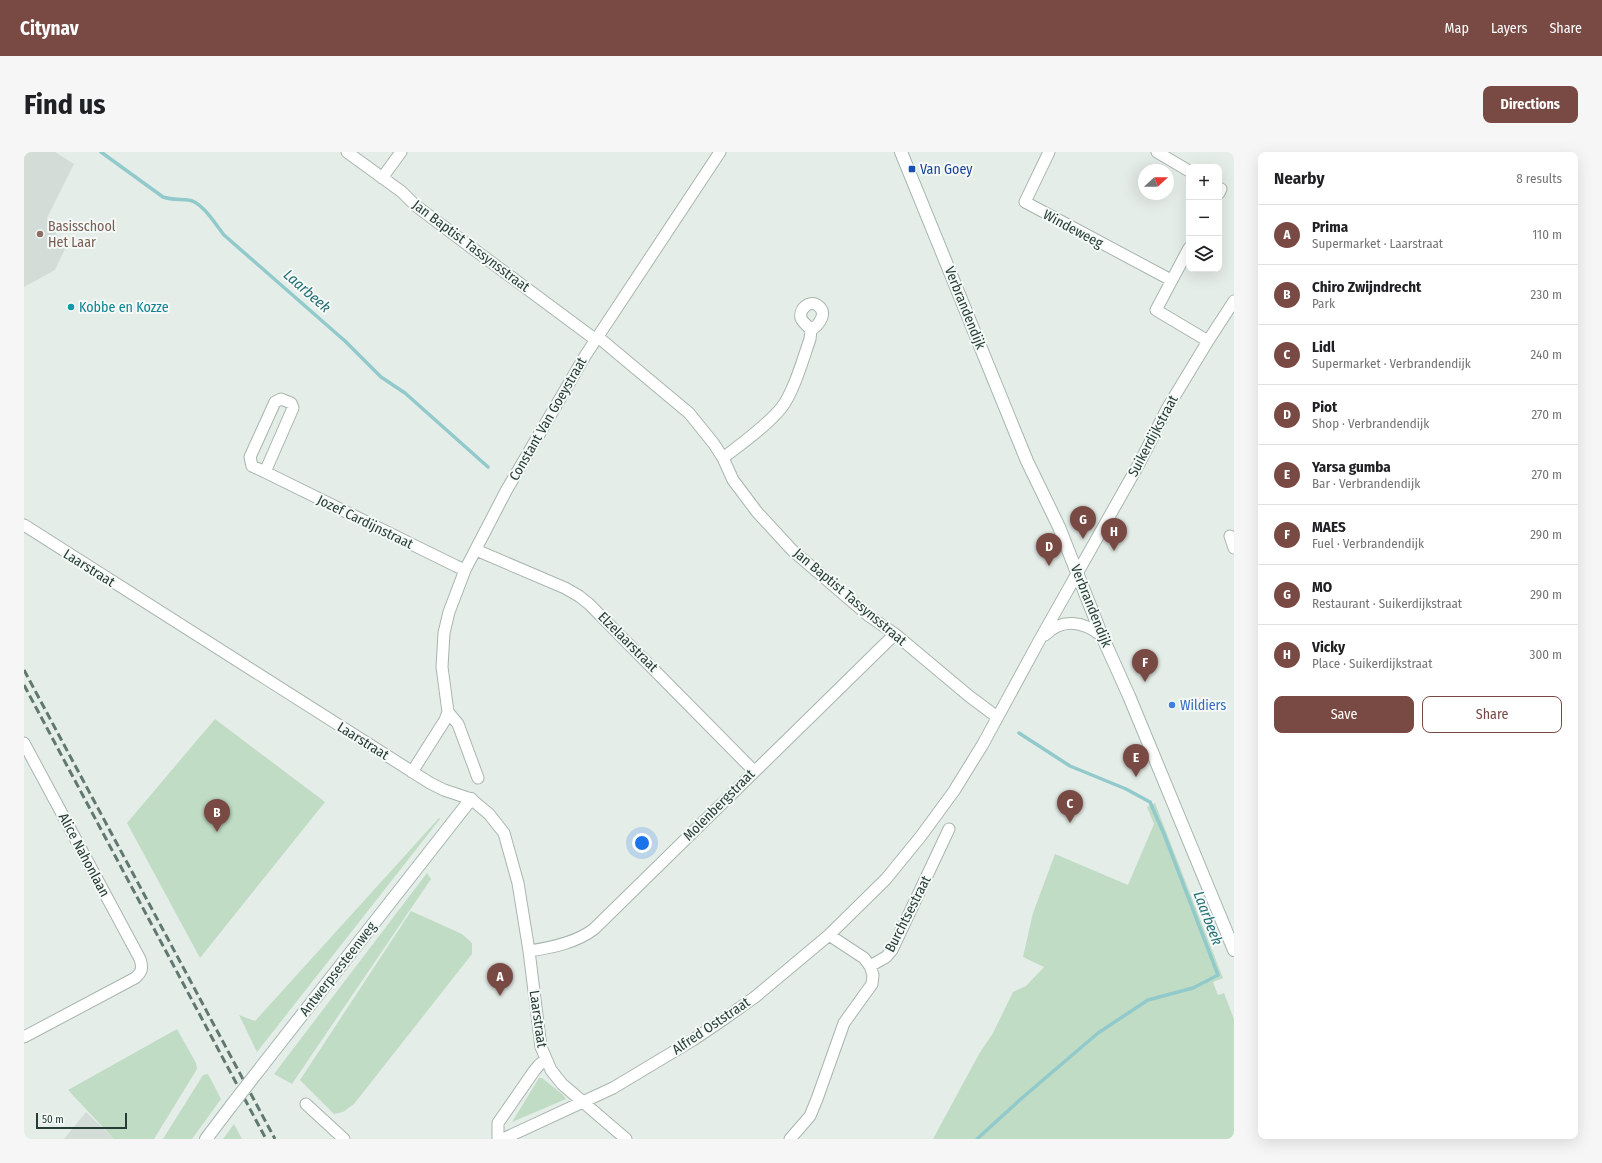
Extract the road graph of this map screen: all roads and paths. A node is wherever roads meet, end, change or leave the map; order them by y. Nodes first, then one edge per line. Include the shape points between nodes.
1 (347, 152) edge
2 (400, 152) edge
3 (720, 152) edge
4 (901, 152) edge
5 (1049, 152) edge
6 (1157, 152) edge
7 (1186, 168) edge
8 (382, 178) junction
9 (1186, 253) edge
10 (1171, 280) junction
11 (1234, 301) edge
12 (811, 330) dead end
13 (597, 338) junction
14 (1208, 341) junction
15 (723, 458) junction
16 (265, 472) junction
17 (24, 525) edge
18 (1230, 536) dead end
19 (1234, 548) edge
20 (476, 550) junction
21 (465, 570) junction
22 (1077, 573) junction
23 (895, 634) junction
24 (1102, 636) junction
25 (1039, 641) junction
26 (448, 712) junction
27 (997, 717) junction
28 (24, 743) edge
29 (754, 771) junction
30 (412, 772) junction
31 (478, 778) dead end
32 (471, 799) junction
33 (950, 829) dead end
34 (829, 935) junction
35 (1234, 950) edge
36 (529, 951) junction
37 (870, 966) junction
38 (24, 1036) edge
39 (545, 1060) junction
40 (583, 1102) junction
41 (306, 1104) dead end
42 (206, 1139) edge
43 (344, 1139) edge
44 (498, 1139) edge
45 (503, 1139) edge
46 (626, 1139) edge
47 (790, 1139) edge

1 - 8 street, Jan Baptist Tassynsstraat
2 - 8 street
3 - 13 street, Constant Van Goeystraat
4 - 22 main road, Verbrandendijk via 1028,461
5 - 10 street, Windeweeg via 1025,202
6 - 7 street
8 - 13 street, Jan Baptist Tassynsstraat via 472,248
9 - 10 street
10 - 14 street via 1156,310
11 - 14 street, Suikerdijkstraat
12 - 15 street via 789,395 782,407
13 - 15 street, Jan Baptist Tassynsstraat via 689,413
13 - 20 street, Constant Van Goeystraat via 506,491
14 - 22 street, Suikerdijkstraat via 1168,406 1140,462
15 - 23 street, Jan Baptist Tassynsstraat via 732,480 792,550 869,616
16 - 16 street, Jozef Cardijnstraat via 252,466 250,458 275,402 281,399 291,403 293,408
16 - 21 street, Jozef Cardijnstraat
17 - 30 street, Laarstraat
18 - 19 street
20 - 21 street, Constant Van Goeystraat
20 - 29 street, Elzelaarstraat via 579,596
21 - 26 street, Constant Van Goeystraat via 444,633 442,667
22 - 24 main road, Verbrandendijk
22 - 25 street
23 - 27 street, Jan Baptist Tassynsstraat
23 - 29 street, Molenbergstraat
24 - 25 street via 1081,624 1067,624 1049,630
24 - 35 main road, Verbrandendijk via 1132,702
25 - 27 street
26 - 30 street
26 - 31 street, Constant Van Goeystraat via 458,724
27 - 34 street, Alfred Oststraat via 984,744 954,791 921,836 886,879
28 - 38 street, Alice Nahonlaan via 140,960 142,969 135,978
29 - 36 street, Molenbergstraat via 587,935 544,949
30 - 32 street, Laarstraat via 444,790
32 - 36 street, Laarstraat via 489,814 504,833 516,870
32 - 42 main road, Antwerpsesteenweg, bridge
33 - 37 street, Burchtsestraat via 892,950 886,958
34 - 37 street via 864,958
34 - 40 street, Alfred Oststraat via 755,997 724,1019 639,1073
36 - 39 street, Laarstraat via 541,1047
37 - 47 street via 872,984 844,1023 810,1116
39 - 40 street, Laarstraat via 562,1084
39 - 44 street, Laarstraat via 498,1123
40 - 45 street
40 - 46 street
41 - 43 street

